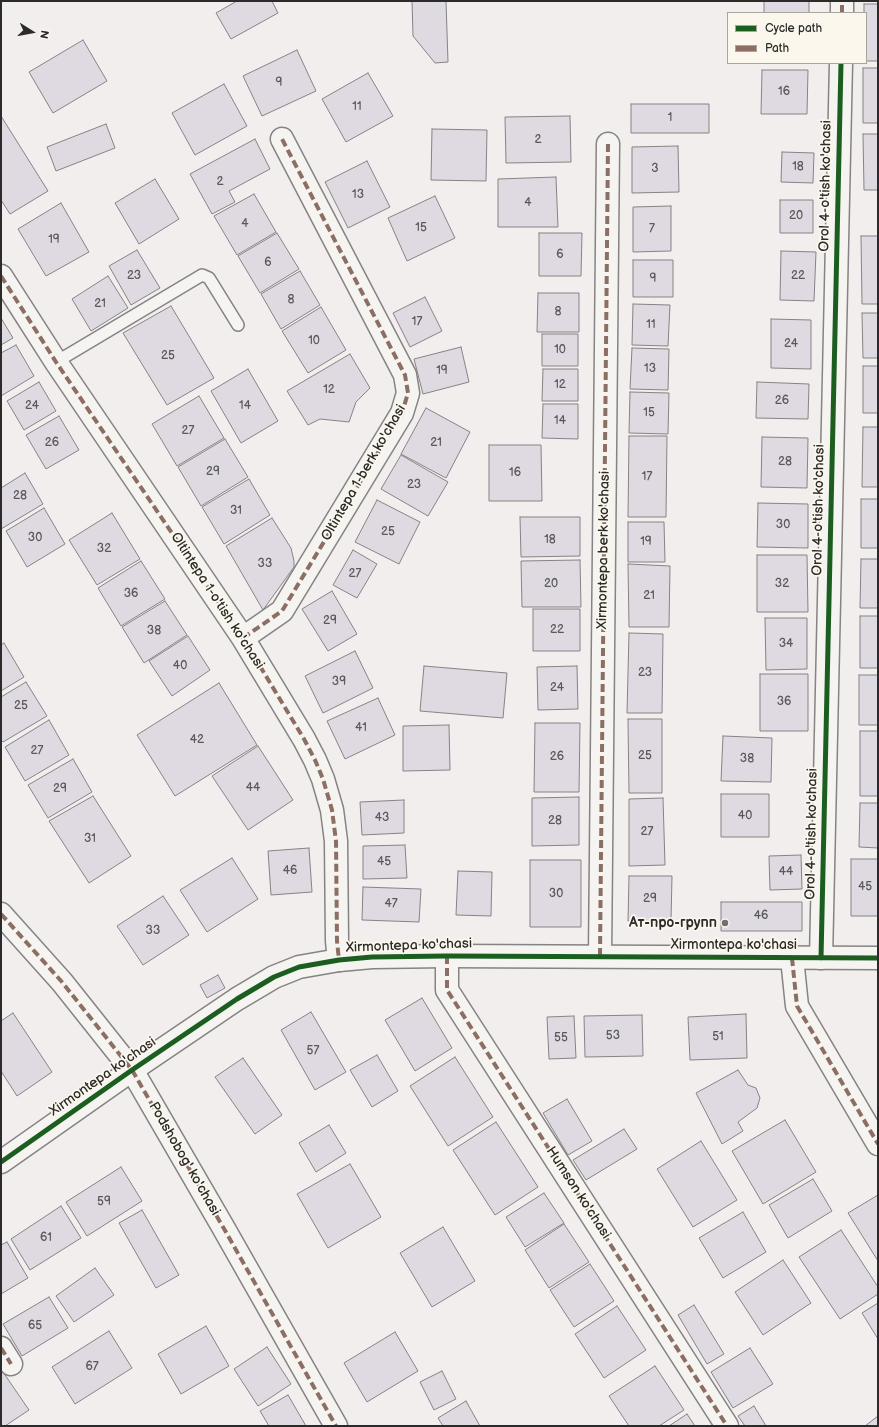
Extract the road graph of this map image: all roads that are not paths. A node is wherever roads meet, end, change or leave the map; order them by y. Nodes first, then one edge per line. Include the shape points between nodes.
1 (842, 1) edge
2 (842, 12) edge
3 (841, 64) edge
4 (282, 140) dead end
5 (608, 144) dead end
6 (1, 276) edge
7 (238, 325) dead end
8 (56, 362) junction
9 (243, 638) junction
10 (1, 914) edge
11 (447, 956) junction
12 (600, 956) junction
13 (792, 958) junction
14 (821, 958) junction
15 (878, 958) edge
16 (339, 960) junction
17 (132, 1070) junction
18 (878, 1144) edge
19 (1, 1162) edge
20 (336, 1426) edge
21 (728, 1426) edge

1 - 2 street
3 - 14 street, Orol 4-o'tish ko'chasi
4 - 9 street, Oltintepa 1-berk ko'chasi via 406,375 408,393 402,413 282,611
5 - 12 street, Xirmontepa berk ko'chasi
6 - 8 street, Oltintepa 1-o'tish ko'chasi
7 - 8 lane via 209,278 202,275
8 - 9 street, Oltintepa 1-o'tish ko'chasi
9 - 16 street, Oltintepa 1-o'tish ko'chasi via 304,740 323,779 332,810 336,841
10 - 17 street, Podshobog' ko'chasi via 62,982
11 - 12 street, Xirmontepa ko'chasi
11 - 16 street, Xirmontepa ko'chasi
11 - 21 street, Humson ko'chasi via 447,990
12 - 13 street, Xirmontepa ko'chasi
13 - 14 street, Xirmontepa ko'chasi
13 - 18 street via 798,1006
14 - 15 street, Xirmontepa ko'chasi
16 - 17 street, Xirmontepa ko'chasi via 299,968 262,983
17 - 19 street, Xirmontepa ko'chasi
17 - 20 street, Podshobog' ko'chasi

